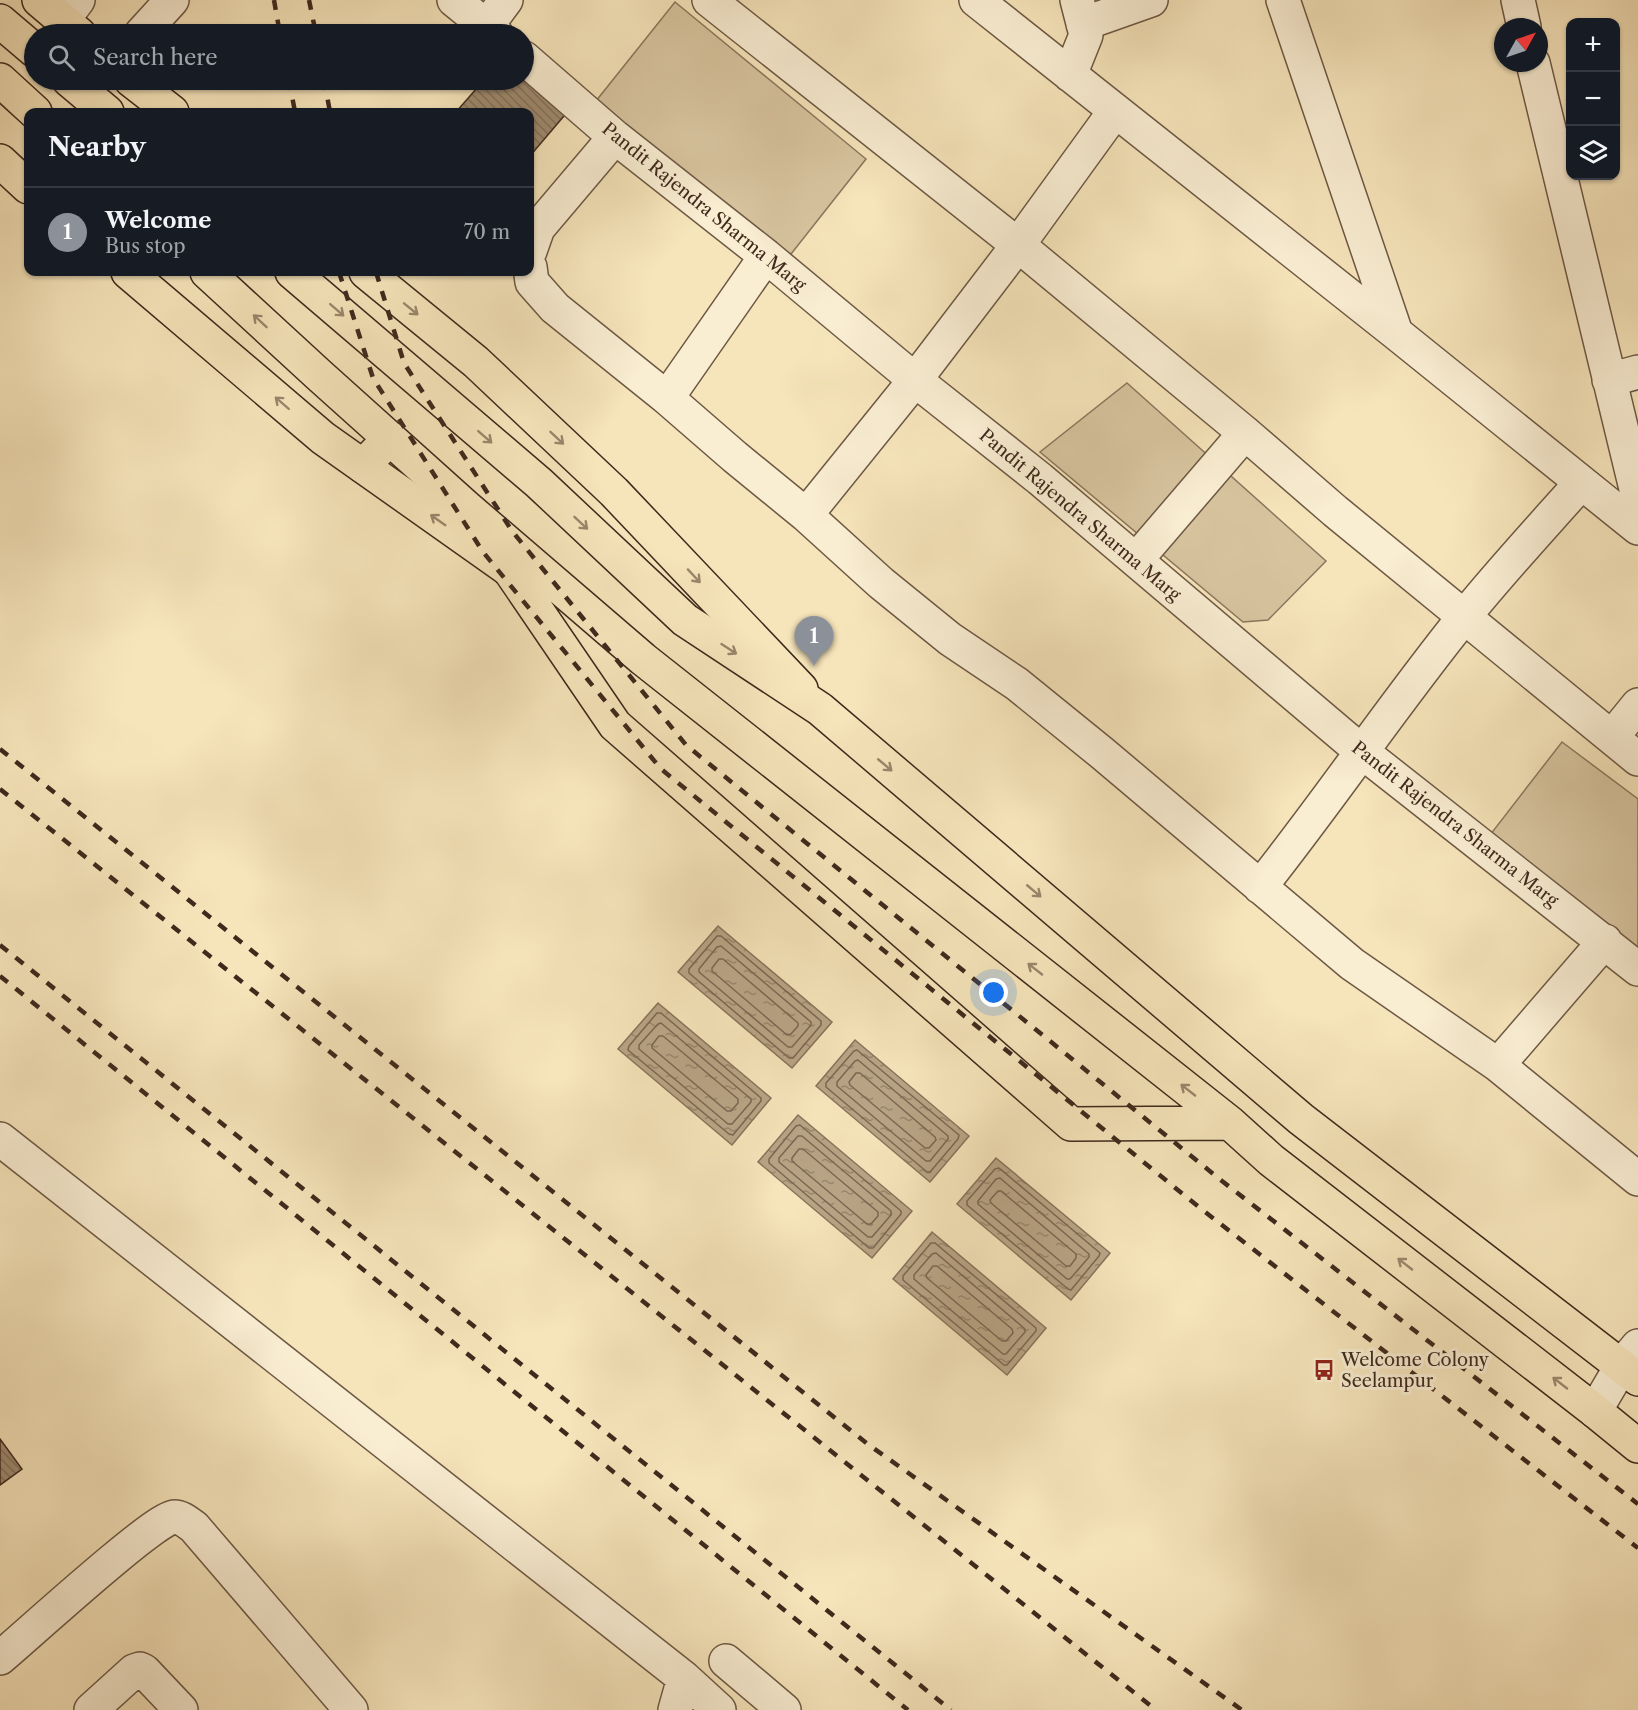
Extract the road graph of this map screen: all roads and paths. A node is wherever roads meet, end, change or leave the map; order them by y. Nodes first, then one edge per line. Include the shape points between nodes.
1 (172, 0) edge
2 (454, 0) edge
3 (506, 0) edge
4 (709, 0) edge
5 (976, 0) edge
6 (1151, 0) edge
7 (1283, 0) edge
8 (1518, 0) edge
9 (1080, 12) edge
10 (1522, 18) edge
11 (0, 21) edge
12 (150, 24) edge
13 (483, 24) edge
14 (494, 24) edge
15 (24, 41) edge
16 (534, 67) edge
17 (1536, 72) edge
18 (1070, 75) junction
19 (0, 80) edge
20 (81, 90) edge
21 (144, 90) edge
22 (31, 108) edge
23 (102, 108) edge
24 (166, 108) edge
25 (1115, 111) junction
26 (615, 137) junction
27 (0, 161) edge
28 (24, 183) edge
29 (534, 240) edge
30 (1018, 245) junction
31 (766, 256) junction
32 (133, 276) edge
33 (211, 276) edge
34 (297, 276) edge
35 (371, 276) edge
36 (531, 276) edge
37 (1396, 333) junction
38 (1623, 376) edge
39 (915, 380) junction
40 (667, 398) junction
41 (1245, 433) junction
42 (390, 438) junction
43 (363, 466) junction
44 (1581, 483) junction
45 (1638, 497) edge
46 (466, 507) junction
47 (806, 515) junction
48 (1638, 528) edge
49 (1136, 560) junction
50 (509, 570) junction
51 (1465, 616) junction
52 (643, 659) junction
53 (1638, 705) edge
54 (820, 709) junction
55 (1611, 737) junction
56 (1361, 751) junction
57 (1638, 759) edge
58 (1260, 887) junction
59 (1605, 941) junction
60 (1638, 969) edge
61 (1498, 1065) junction
62 (1230, 1123) junction
63 (0, 1139) edge
64 (1638, 1179) edge
65 (1633, 1363) edge
66 (1596, 1411) junction
67 (1638, 1446) edge
68 (0, 1659) edge
69 (726, 1661) dead end
70 (684, 1678) junction
71 (91, 1710) edge
72 (181, 1710) edge
73 (351, 1710) edge
74 (675, 1710) edge
75 (719, 1710) edge
76 (784, 1710) edge

1 - 12 street
2 - 13 street
3 - 14 street
4 - 30 street
5 - 18 street
6 - 9 street
7 - 37 street
8 - 10 street
9 - 18 street via 1086,35
11 - 15 main road
16 - 26 street, Pandit Rajendra Sharma Marg
17 - 38 street
18 - 25 street
19 - 22 main road
20 - 23 main road
21 - 24 main road
25 - 30 street
25 - 37 street
26 - 29 street via 538,228
26 - 31 street, Pandit Rajendra Sharma Marg
27 - 28 main road
30 - 39 street
30 - 41 street
31 - 39 street, Pandit Rajendra Sharma Marg
31 - 40 street
43 -> 32 main road via 323,438
42 -> 33 main road
34 -> 54 main road via 539,483 685,620
35 -> 54 main road via 476,362 614,492
36 - 40 street via 555,308
37 - 44 street
38 - 45 street
39 - 47 street
39 - 49 street, Pandit Rajendra Sharma Marg
40 - 47 street
41 - 49 street
41 - 51 street
42 - 43 main road
42 - 46 main road
50 -> 43 main road
44 - 48 street
44 - 51 street
46 - 50 main road
46 - 52 main road
47 - 58 street via 881,583 950,639 1017,684
49 - 56 street, Pandit Rajendra Sharma Marg
50 - 52 main road
50 - 62 main road via 615,725 1071,1124
51 - 55 street
51 - 56 street
62 -> 52 main road
53 - 55 street
54 -> 65 main road via 1301,1119
55 - 57 street
56 - 58 street
56 - 59 street, Pandit Rajendra Sharma Marg
58 - 61 street via 1352,964
59 - 60 street, Pandit Rajendra Sharma Marg
59 - 61 street
61 - 64 street
66 -> 62 main road via 1271,1160
63 - 70 street
65 - 66 street
66 - 67 main road
68 - 73 street via 134,1543 173,1517 194,1527
69 - 76 street
70 - 74 street
70 - 75 street
71 - 72 street via 140,1669

